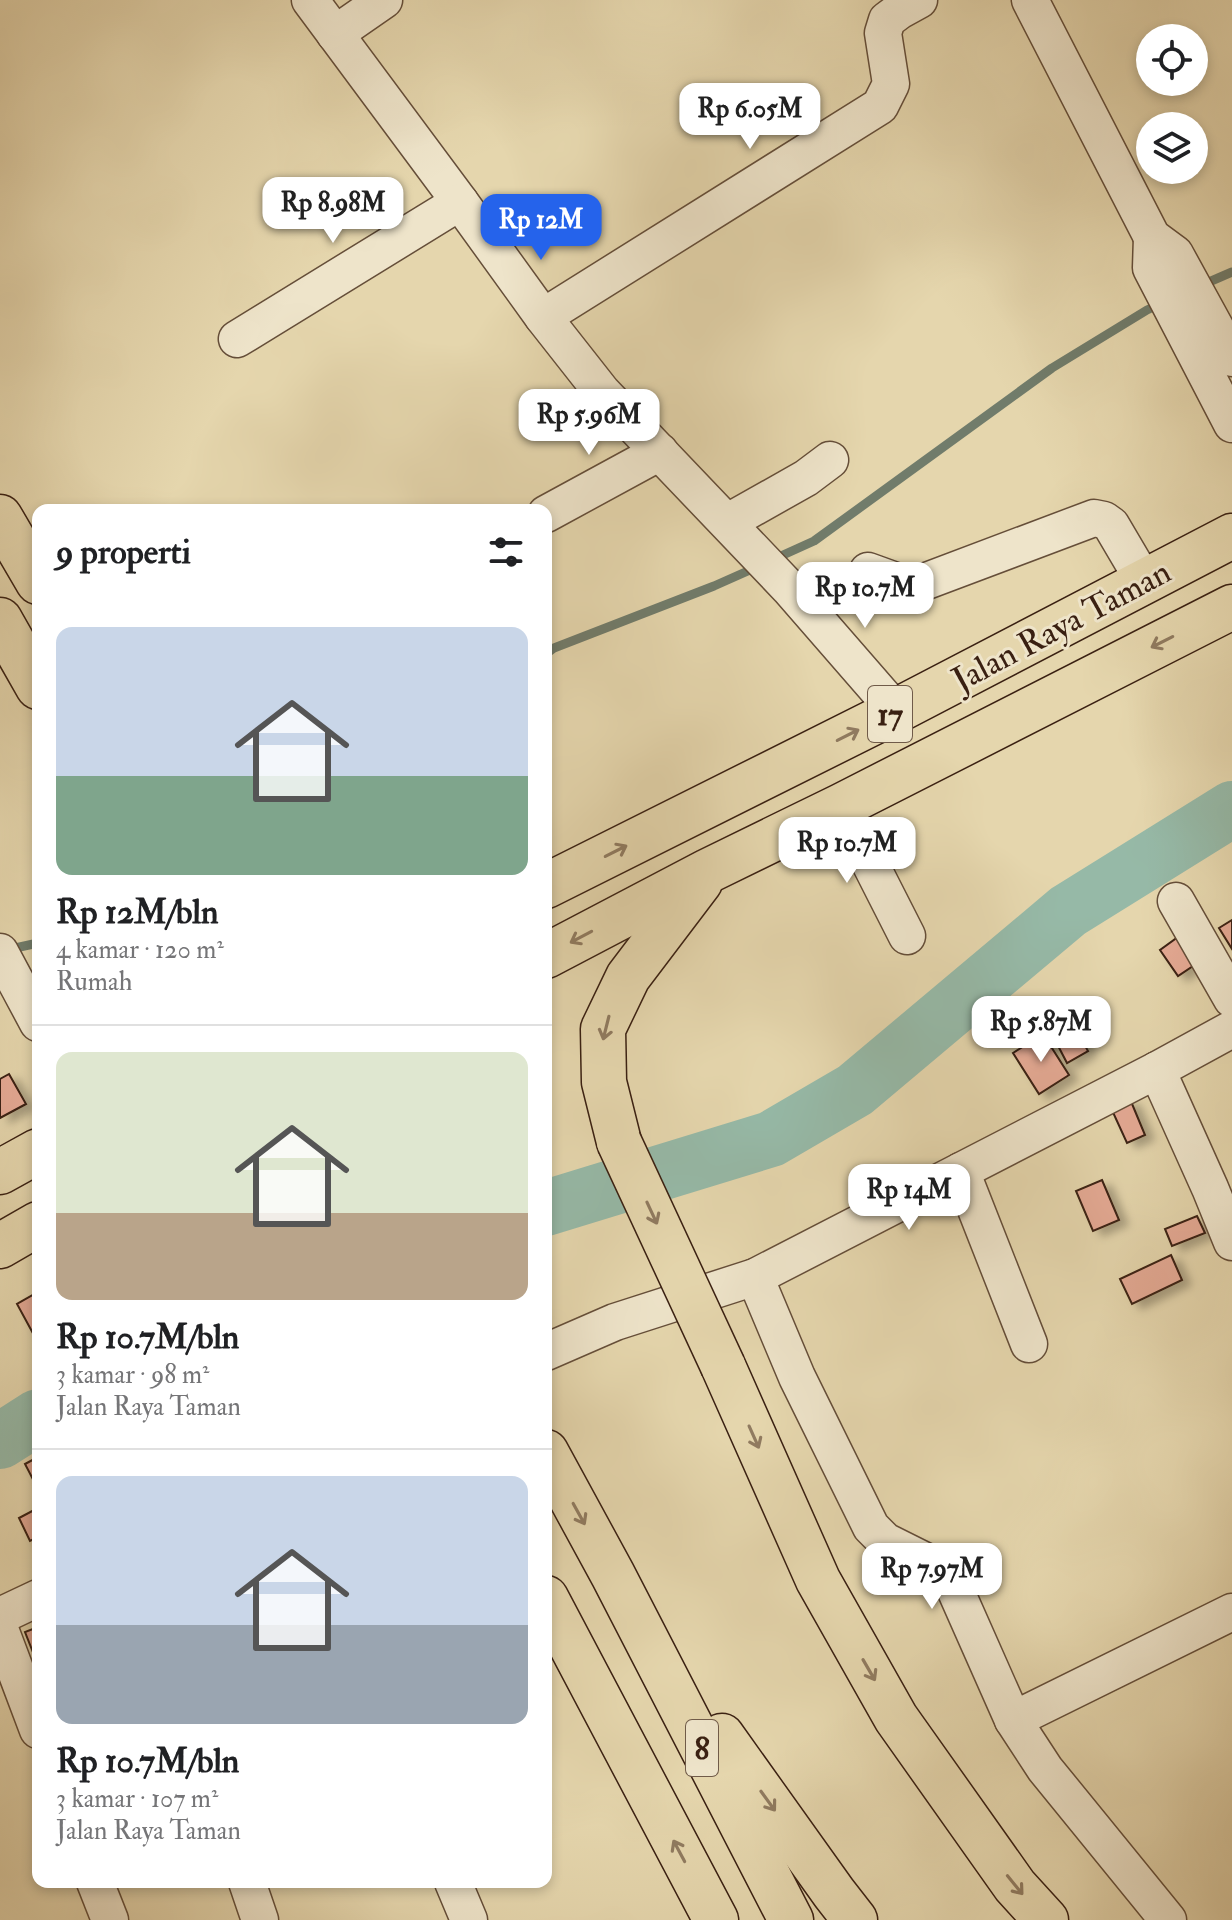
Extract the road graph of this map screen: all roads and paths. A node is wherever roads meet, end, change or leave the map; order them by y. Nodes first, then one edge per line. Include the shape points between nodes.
1 (310, 0) edge
2 (384, 0) edge
3 (919, 0) edge
4 (1030, 0) edge
5 (335, 34) junction
6 (460, 202) junction
7 (1190, 312) junction
8 (543, 317) junction
9 (237, 339) dead end
10 (1232, 358) edge
11 (1232, 424) edge
12 (660, 452) junction
13 (830, 460) dead end
14 (552, 511) edge
15 (0, 517) edge
16 (737, 533) junction
17 (1232, 536) edge
18 (868, 571) dead end
19 (32, 572) edge
20 (1144, 581) junction
21 (1232, 607) edge
22 (0, 620) edge
23 (32, 676) edge
24 (896, 711) junction
25 (841, 806) junction
26 (708, 871) junction
27 (552, 883) edge
28 (1176, 901) dead end
29 (907, 936) dead end
30 (552, 953) edge
31 (1, 954) edge
32 (1232, 999) edge
33 (32, 1012) edge
34 (1232, 1029) edge
35 (1157, 1070) junction
36 (32, 1154) edge
37 (961, 1171) junction
38 (0, 1172) edge
39 (32, 1213) edge
40 (0, 1224) edge
41 (32, 1227) edge
42 (1232, 1242) edge
43 (0, 1246) edge
44 (755, 1277) junction
45 (1029, 1344) dead end
46 (552, 1349) edge
47 (552, 1463) edge
48 (613, 1575) junction
49 (32, 1601) edge
50 (552, 1609) edge
51 (1232, 1612) edge
52 (0, 1616) edge
53 (0, 1629) edge
54 (32, 1714) edge
55 (1013, 1720) junction
56 (97, 1888) edge
57 (249, 1888) edge
58 (456, 1888) edge
59 (110, 1920) edge
60 (260, 1920) edge
61 (469, 1920) edge
62 (716, 1920) edge
63 (791, 1920) edge
64 (855, 1920) edge
65 (1046, 1920) edge
66 (1168, 1920) edge

1 - 5 street
2 - 5 street
3 - 8 street via 887,20 883,33 891,84 880,106
4 - 7 street via 1152,237 1151,268 1171,276
5 - 6 street
6 - 8 street
6 - 9 street
7 - 10 street
7 - 11 street
8 - 12 street via 602,392
12 - 14 street
12 - 16 street
13 - 16 street
15 - 19 highway
16 - 24 street
17 - 20 highway, Jalan Raya Taman / 17
18 - 20 street via 916,585 1094,518 1111,525
20 - 24 highway, Jalan Raya Taman / 17
21 -> 25 highway, Jalan Raya Taman / 17
22 - 23 highway
27 -> 24 highway, Jalan Raya Taman / 17
25 - 26 highway, Jalan Raya Taman / 17
25 - 29 street
26 -> 30 highway, Jalan Raya Taman / 17
26 -> 65 highway, bridge via 628,977 603,1029 604,1082 619,1142 818,1580 896,1718 1015,1886
28 - 32 street
31 - 33 street
34 - 35 street
35 - 37 street
35 - 42 street
36 - 38 highway
37 - 44 street
37 - 45 street
39 - 40 highway
41 - 43 highway
44 - 46 street via 615,1322
44 - 55 street via 871,1527 951,1580
47 -> 48 highway, 8
48 - 63 highway, 8
48 -> 64 highway via 738,1761
49 - 52 street
62 -> 50 highway, 8
51 - 55 street
53 - 54 street
55 - 66 street via 1045,1769
56 - 59 street
57 - 60 street
58 - 61 street

